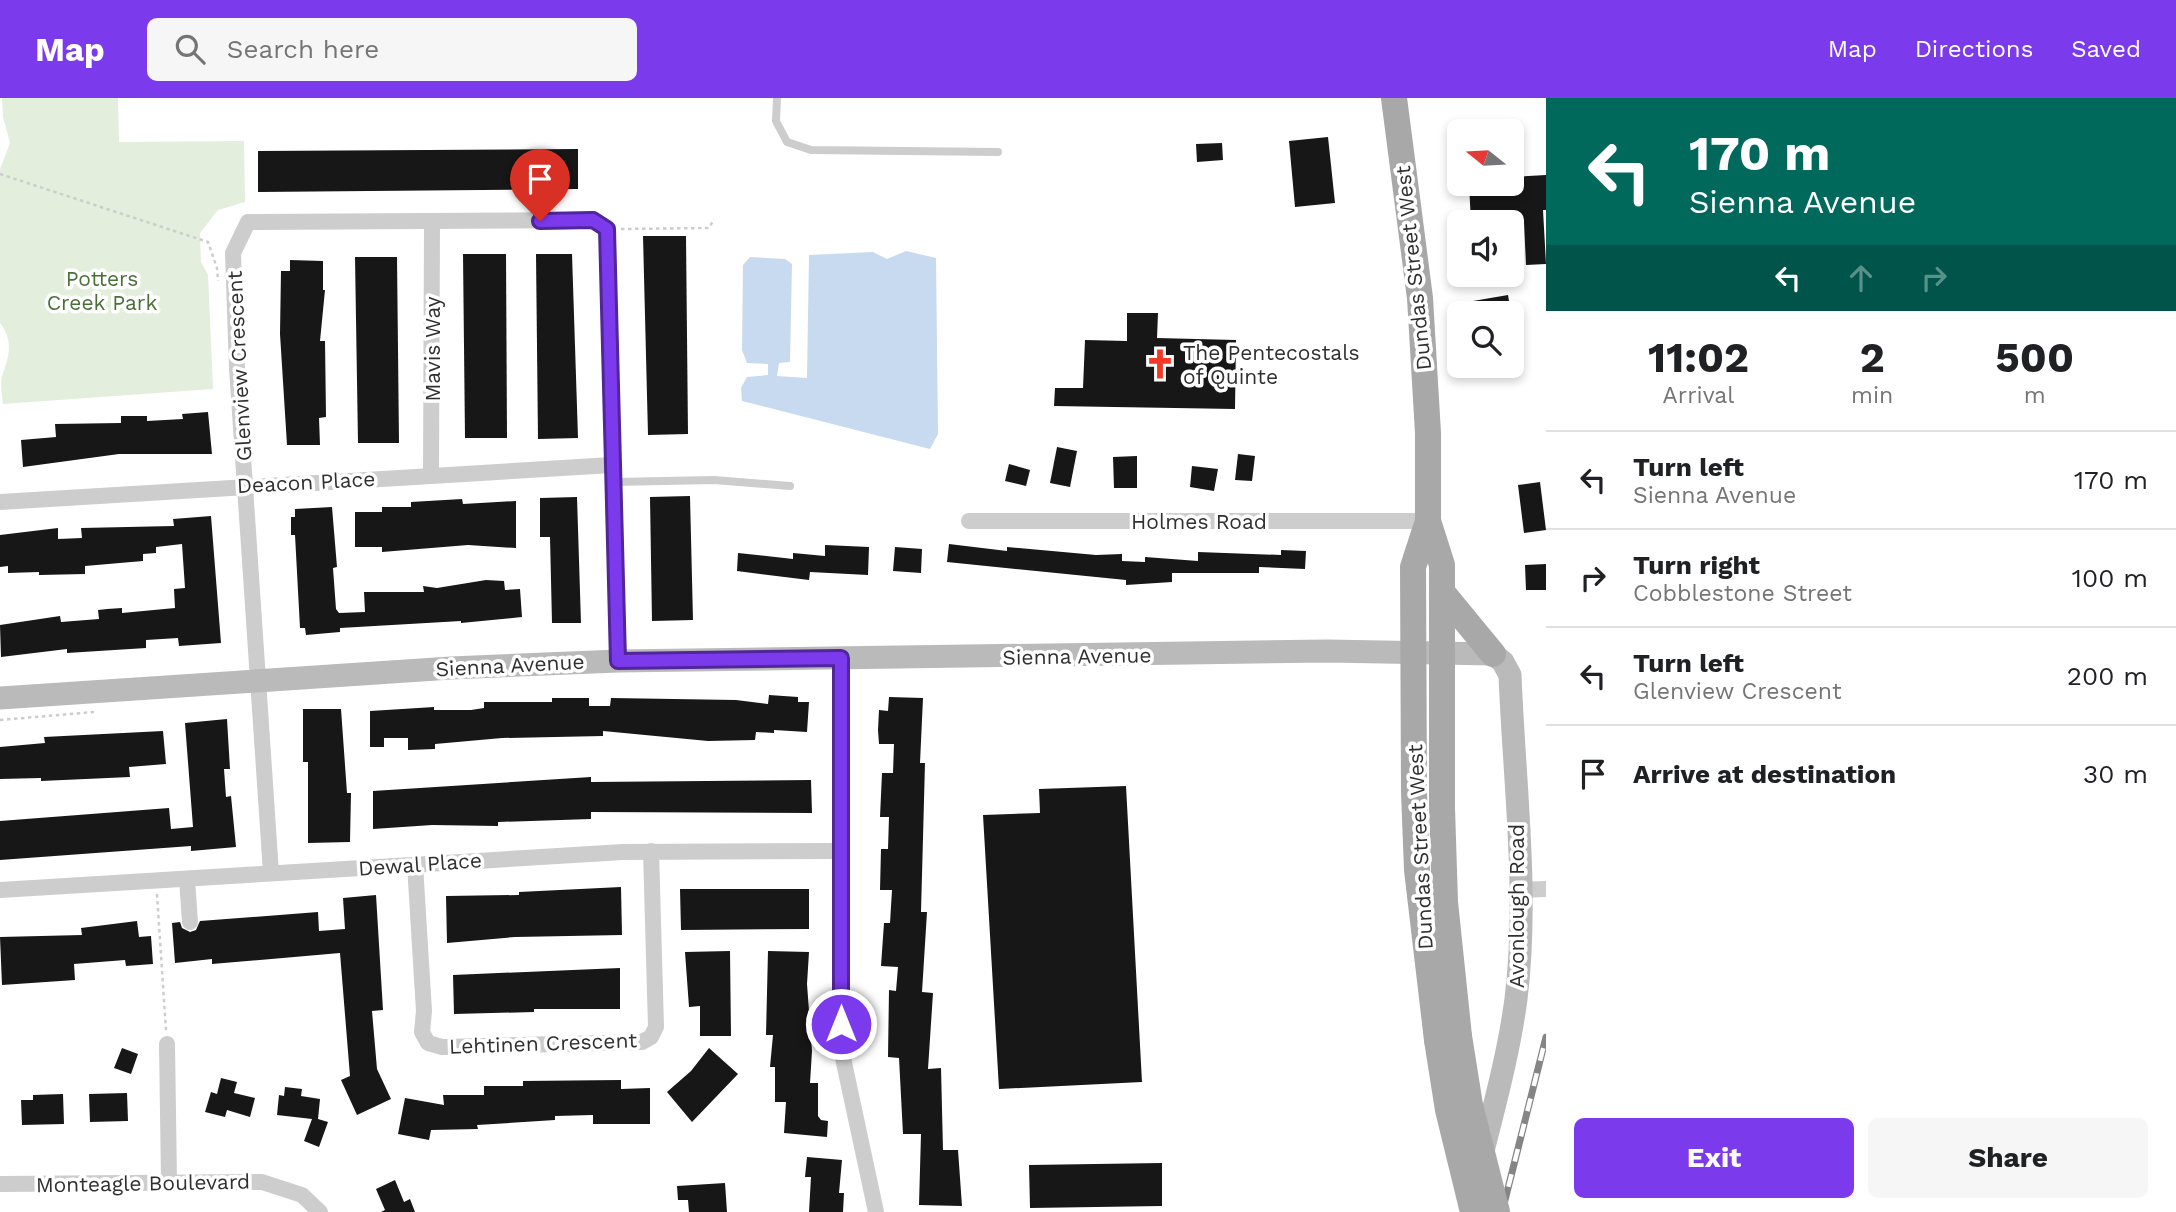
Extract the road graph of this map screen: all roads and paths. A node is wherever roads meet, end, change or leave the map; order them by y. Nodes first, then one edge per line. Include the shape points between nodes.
1 (777, 98) edge
2 (1394, 98) edge
3 (998, 152) dead end
4 (0, 174) edge
5 (714, 219) dead end
6 (432, 223) junction
7 (607, 229) junction
8 (208, 242) dead end
9 (612, 465) junction
10 (431, 475) junction
11 (613, 482) junction
12 (245, 486) junction
13 (790, 486) dead end
14 (0, 502) edge
15 (969, 521) dead end
16 (1429, 521) junction
17 (1442, 592) junction
18 (1413, 651) junction
19 (1441, 651) junction
20 (1493, 654) junction
21 (841, 658) junction
22 (618, 661) junction
23 (258, 680) junction
24 (0, 698) edge
25 (651, 851) junction
26 (841, 851) junction
27 (415, 864) junction
28 (271, 873) junction
29 (187, 878) junction
30 (156, 880) junction
31 (1546, 889) edge
32 (0, 890) edge
33 (1519, 890) junction
34 (190, 922) dead end
35 (1448, 1038) junction
36 (167, 1044) joint
37 (169, 1181) junction
38 (0, 1184) edge
39 (320, 1212) edge
40 (876, 1212) edge
41 (1467, 1212) edge
42 (1474, 1212) edge
43 (1497, 1212) edge

1 - 3 lane via 776,121 787,142 811,150
2 - 16 main road, Dundas Street West via 1420,298
4 - 8 path
5 - 7 path via 709,228
6 - 7 street, Glenview Crescent via 593,220
6 - 10 street, Mavis Way
6 - 12 street, Glenview Crescent via 248,222 233,253
7 - 9 street
9 - 10 street, Deacon Place
9 - 11 street
10 - 12 street, Deacon Place
11 - 13 lane via 714,480
11 - 22 street
12 - 14 street, Deacon Place
12 - 23 street, Glenview Crescent
15 - 16 street, Holmes Road
16 - 17 main road, Dundas Street West via 1442,565
16 - 18 main road, Dundas Street West via 1413,567
17 - 19 main road, Dundas Street West
17 - 20 main road
18 - 19 street, Sienna Avenue
18 - 21 street, Sienna Avenue
18 - 35 main road, Dundas Street West via 1417,870
19 - 20 street
19 - 35 main road, Dundas Street West
20 - 33 street, Avonlough Road via 1510,675
21 - 22 street, Sienna Avenue
21 - 26 street
22 - 23 street, Sienna Avenue
23 - 24 street, Sienna Avenue
23 - 28 street, Glenview Crescent
25 - 26 street, Dewal Place
25 - 27 street, Dewal Place
25 - 27 street, Lehtinen Crescent via 656,1027 642,1042 428,1044 422,1032
26 - 40 street via 844,1058
27 - 28 street, Dewal Place
28 - 29 street, Dewal Place
29 - 30 street, Dewal Place
29 - 34 street
30 - 32 street, Dewal Place
30 - 36 path
31 - 33 street
33 - 41 street, Avonlough Road via 1519,961 1508,1047
35 - 42 main road, Dundas Street West, bridge via 1448,1110
35 - 43 main road, Dundas Street West, bridge
36 - 37 street
37 - 38 street, Monteagle Boulevard
37 - 39 street, Monteagle Boulevard via 262,1182 302,1195

